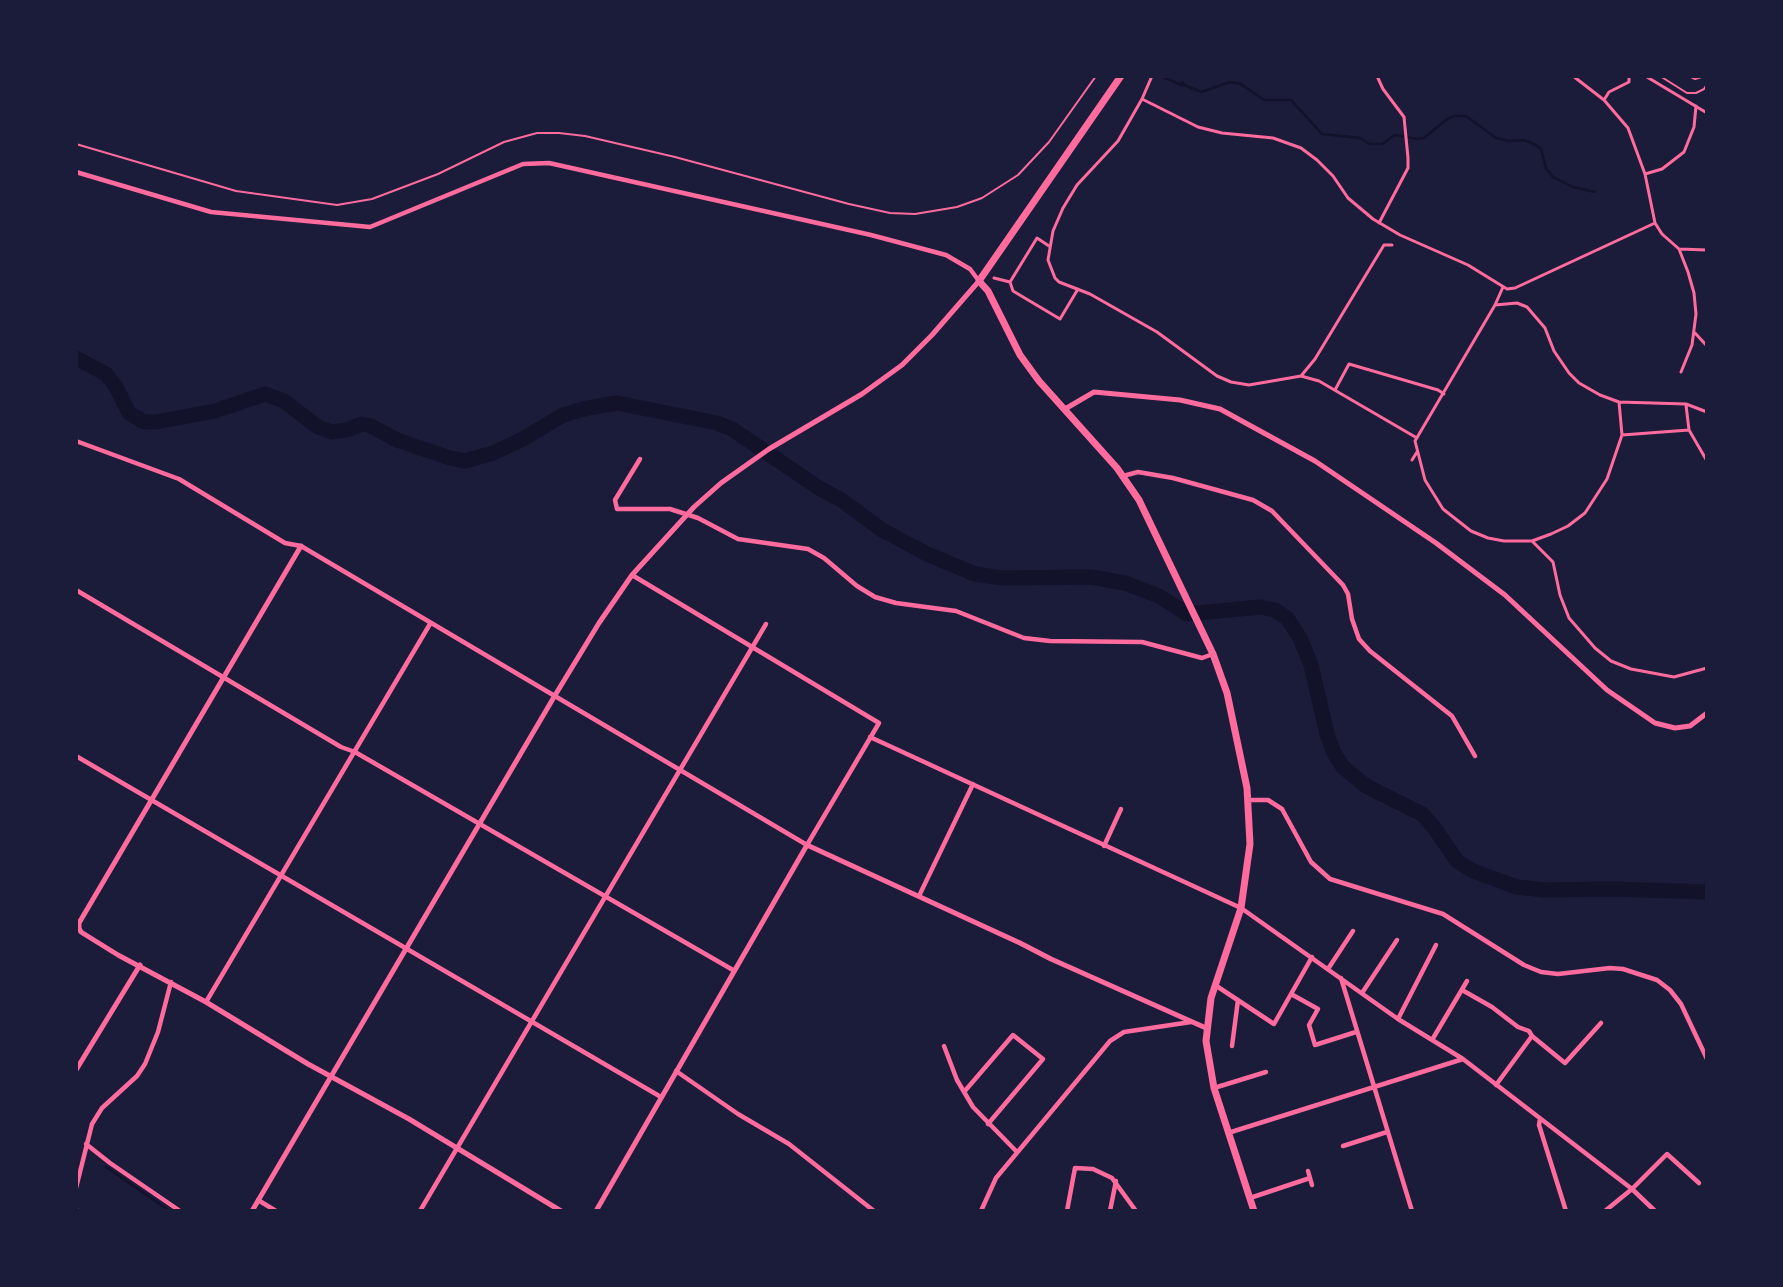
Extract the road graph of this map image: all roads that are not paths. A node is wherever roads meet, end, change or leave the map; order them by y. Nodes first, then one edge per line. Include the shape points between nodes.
1 (1096, 76) edge
2 (1121, 76) edge
3 (1377, 76) edge
4 (1574, 76) edge
5 (1629, 76) edge
6 (1660, 76) edge
7 (1689, 76) edge
8 (1706, 76) edge
9 (1648, 77) edge
10 (1151, 78) edge
11 (1707, 84) edge
12 (1142, 99) junction
13 (1604, 100) junction
14 (1696, 106) junction
15 (1707, 113) edge
16 (76, 144) edge
17 (76, 172) edge
18 (1645, 174) junction
19 (1378, 223) junction
20 (1655, 223) junction
21 (1392, 245) dead end
22 (1049, 246) junction
23 (1679, 249) junction
24 (1707, 250) edge
25 (994, 278) dead end
26 (979, 281) junction
27 (1010, 282) junction
28 (1502, 287) junction
29 (1078, 289) junction
30 (1496, 305) junction
31 (1695, 333) junction
32 (1707, 346) edge
33 (1681, 372) dead end
34 (1301, 376) junction
35 (1335, 390) junction
36 (1444, 394) junction
37 (1619, 402) junction
38 (1686, 404) junction
39 (1064, 408) junction
40 (1707, 412) edge
41 (1689, 430) junction
42 (1622, 435) junction
43 (1417, 438) junction
44 (76, 441) edge
45 (1418, 451) junction
46 (640, 459) dead end
47 (1412, 460) dead end
48 (1707, 462) edge
49 (1123, 476) junction
50 (1532, 541) junction
51 (301, 546) junction
52 (632, 575) junction
53 (76, 590) edge
54 (430, 624) junction
55 (766, 624) dead end
56 (753, 646) junction
57 (1213, 654) junction
58 (1707, 668) edge
59 (224, 678) junction
60 (554, 697) junction
61 (1707, 713) edge
62 (870, 737) junction
63 (356, 752) junction
64 (76, 756) edge
65 (1475, 756) dead end
66 (679, 770) junction
67 (973, 784) junction
68 (152, 799) junction
69 (1249, 800) junction
70 (1121, 809) dead end
71 (480, 824) junction
72 (806, 845) junction
73 (1104, 846) junction
74 (282, 874) junction
75 (920, 896) junction
76 (606, 897) junction
77 (1241, 908) junction
78 (1353, 931) dead end
79 (1397, 940) dead end
80 (1436, 945) dead end
81 (406, 949) junction
82 (1312, 957) junction
83 (140, 965) junction
84 (1328, 969) junction
85 (733, 970) junction
86 (1341, 978) junction
87 (1467, 981) dead end
88 (171, 982) junction
89 (1215, 985) junction
90 (1462, 990) junction
91 (1362, 993) junction
92 (1291, 994) junction
93 (1238, 1000) junction
94 (206, 1002) junction
95 (1398, 1019) junction
96 (532, 1022) junction
97 (1191, 1022) junction
98 (1601, 1023) dead end
99 (1206, 1028) junction
100 (1356, 1032) junction
101 (1532, 1036) junction
102 (1432, 1040) junction
103 (944, 1046) dead end
104 (1232, 1046) dead end
105 (1707, 1058) edge
106 (1463, 1059) junction
107 (76, 1070) edge
108 (676, 1071) junction
109 (1266, 1072) dead end
110 (331, 1076) junction
111 (1496, 1084) junction
112 (1214, 1088) junction
113 (1373, 1088) junction
114 (964, 1092) junction
115 (661, 1097) junction
116 (1540, 1119) junction
117 (988, 1124) junction
118 (1387, 1132) junction
119 (1228, 1133) junction
120 (86, 1144) junction
121 (1344, 1146) dead end
122 (457, 1147) junction
123 (1017, 1152) junction
124 (1308, 1172) dead end
125 (1310, 1178) junction
126 (1116, 1181) junction
127 (1699, 1183) dead end
128 (1312, 1185) dead end
129 (76, 1188) edge
130 (1632, 1190) junction
131 (1250, 1198) junction
132 (258, 1200) junction
133 (983, 1210) edge
134 (180, 1211) edge
135 (252, 1211) edge
136 (276, 1211) edge
137 (420, 1211) edge
138 (561, 1211) edge
139 (596, 1211) edge
140 (874, 1211) edge
141 (1067, 1211) edge
142 (1110, 1211) edge
143 (1136, 1211) edge
144 (1254, 1211) edge
145 (1412, 1211) edge
146 (1566, 1211) edge
147 (1605, 1211) edge
148 (1655, 1211) edge

1 - 16 lane via 1049,142 1018,175 982,198 957,207 915,214 890,213 849,204 675,157 559,133 537,133 504,142 429,178 372,199 337,205 236,191
2 - 26 main road
3 - 19 street via 1404,117 1408,168
4 - 13 street
5 - 13 street via 1629,82 1609,92
6 - 11 lane via 1687,92 1696,93
7 - 8 lane via 1695,79
9 - 14 street
10 - 12 street
12 - 19 street via 1198,127 1273,138 1301,148 1325,168 1358,208
12 - 22 street via 1108,154 1068,196
13 - 18 street via 1628,128
14 - 15 street
14 - 18 street via 1694,127 1684,152 1662,169
17 - 26 street via 211,212 370,227 523,164 549,163 946,255 970,269
18 - 20 street
19 - 28 street via 1468,265
20 - 23 street
20 - 28 street via 1515,288
21 - 34 street via 1384,245
22 - 27 street via 1037,238
22 - 29 street via 1051,273 1059,282
23 - 24 street
23 - 31 street via 1694,293
25 - 27 street
26 - 39 main road via 988,291 1020,355
26 - 52 street via 914,354 880,381 740,468 694,507
27 - 29 street via 1013,291 1060,319
28 - 30 street
29 - 34 street via 1157,332 1206,370 1231,382 1260,384
30 - 36 street
30 - 37 street via 1517,303 1528,307 1545,328 1554,351 1574,378 1600,395
31 - 32 street
31 - 33 street
34 - 35 street
35 - 36 street via 1349,364
35 - 43 street
36 - 43 street
37 - 38 street
37 - 42 street
38 - 40 street
38 - 41 street
39 - 49 main road
39 - 61 street via 1094,392 1180,400 1220,409 1315,461 1436,543 1505,595 1607,690 1655,723 1675,728 1690,726
41 - 42 street
41 - 48 street
42 - 50 street via 1607,479 1585,513 1568,526
43 - 45 street
44 - 51 street via 179,479 286,543
45 - 47 street
45 - 50 street via 1425,480 1454,520 1488,538
46 - 57 street via 615,500 617,508 670,509 698,518 738,539 808,549 875,597 956,611 1024,638 1142,642 1202,658
49 - 57 main road via 1139,500
49 - 65 street via 1138,472 1173,478 1253,500 1272,511 1343,585 1359,639 1452,716
50 - 58 street via 1553,562 1569,618 1585,639 1611,661 1632,669 1674,677
51 - 54 street
51 - 59 street
52 - 56 street
52 - 60 street
53 - 59 street
54 - 60 street
54 - 63 street
55 - 56 street
56 - 62 street via 878,723
56 - 66 street
57 - 69 main road via 1227,694
59 - 63 street
59 - 68 street
60 - 66 street
60 - 71 street
62 - 67 street
62 - 72 street
63 - 71 street
63 - 74 street
64 - 68 street
66 - 72 street
66 - 76 street
67 - 73 street
67 - 75 street
68 - 74 street
68 - 83 street via 79,923 82,932
69 - 77 main road via 1250,844
69 - 105 street via 1268,800 1282,809 1311,862 1330,879 1443,914 1524,965 1558,974 1624,969 1657,980 1681,1004
70 - 73 street
71 - 76 street
71 - 81 street
72 - 75 street
72 - 85 street
73 - 77 street
74 - 81 street
74 - 94 street
75 - 97 street
76 - 85 street
76 - 96 street
77 - 82 street
77 - 89 main road
78 - 84 street
79 - 91 street
80 - 95 street
81 - 96 street
81 - 110 street
82 - 84 street
82 - 92 street
83 - 88 street
83 - 107 street
84 - 86 street
85 - 108 street
86 - 91 street
86 - 100 street
87 - 90 street
88 - 94 street
88 - 120 street via 148,1057 137,1076 102,1108 92,1124
89 - 93 street
89 - 99 main road
90 - 101 street via 1518,1026 1530,1030
90 - 102 street
91 - 95 street
92 - 93 street via 1274,1024
92 - 100 street via 1318,1010 1309,1025 1315,1045
93 - 104 street
94 - 110 street
95 - 102 street
96 - 115 street
96 - 122 street
97 - 99 street
97 - 123 street via 1117,1035
98 - 101 street via 1565,1063
99 - 112 main road via 1207,1056
100 - 113 street
101 - 111 street
102 - 106 street
103 - 114 street
106 - 111 street
106 - 113 street
108 - 115 street
108 - 140 street via 789,1144
109 - 112 street
110 - 122 street
110 - 132 street
111 - 116 street
112 - 119 main road
113 - 118 street
113 - 119 street
114 - 117 street
114 - 117 street via 1013,1035 1043,1059
115 - 139 street
116 - 130 street
116 - 146 street via 1539,1125
117 - 123 street
118 - 121 street
118 - 145 street
119 - 131 main road
120 - 129 street
120 - 134 street
122 - 137 street
122 - 138 street
123 - 133 street via 996,1178
124 - 125 street
125 - 128 street
125 - 131 street
126 - 141 street via 1093,1169 1075,1168
126 - 142 street
126 - 143 street
127 - 130 street via 1667,1154
130 - 147 street
130 - 148 street
131 - 144 main road
132 - 135 street
132 - 136 street

